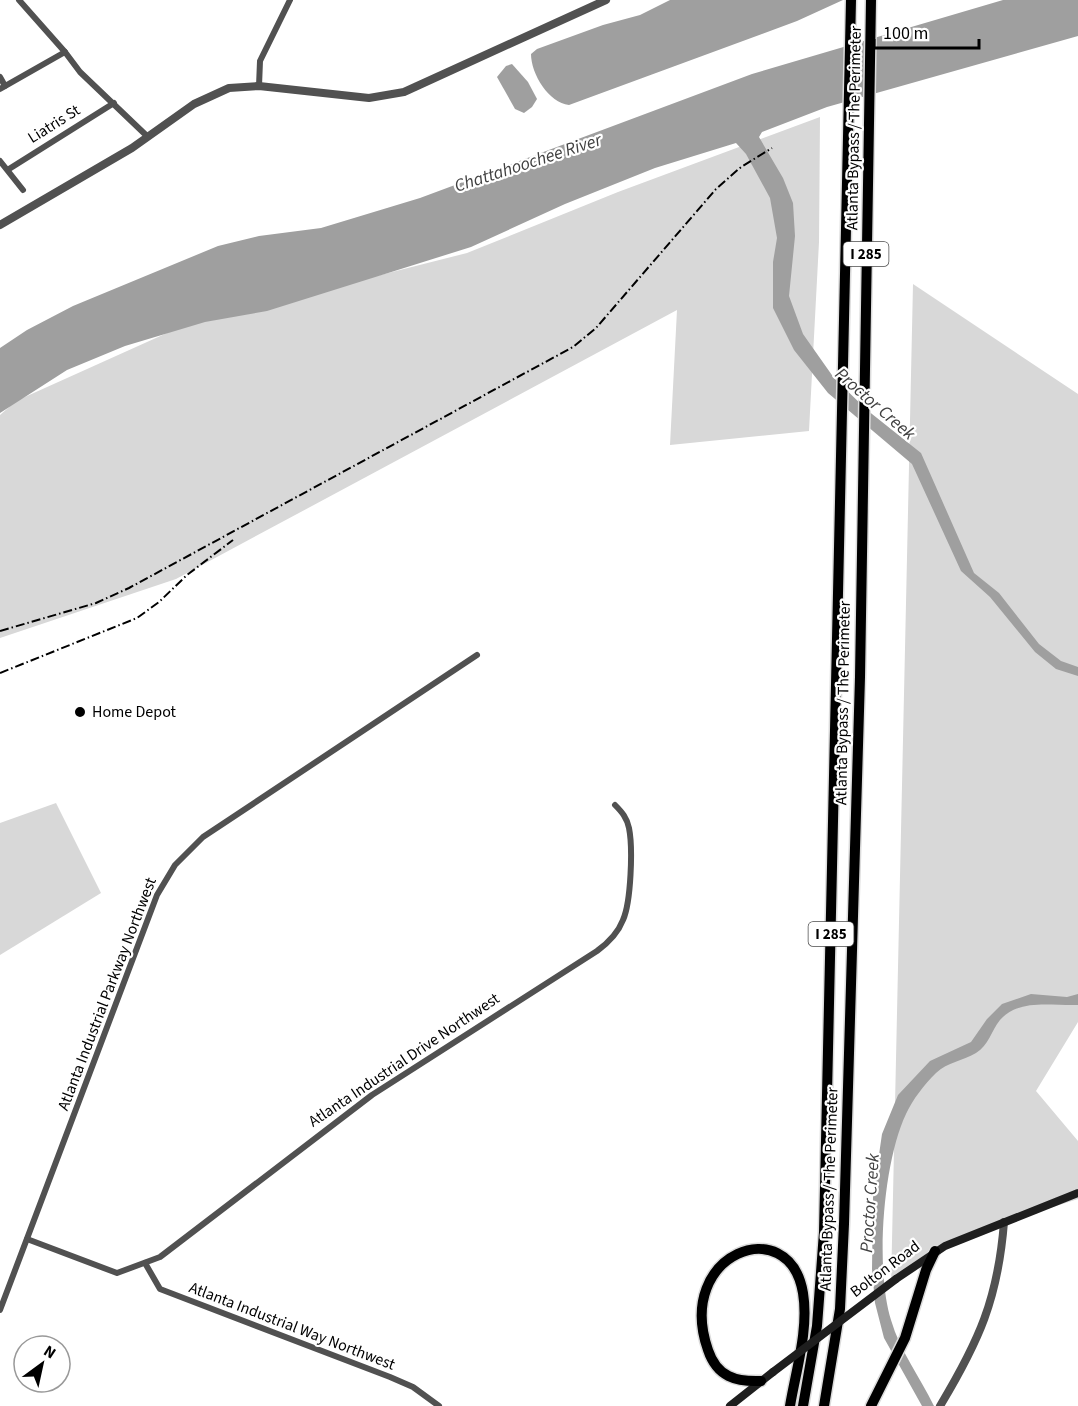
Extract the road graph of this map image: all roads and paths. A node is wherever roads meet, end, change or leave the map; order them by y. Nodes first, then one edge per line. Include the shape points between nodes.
1 (19, 0) edge
2 (290, 0) edge
3 (606, 0) edge
4 (851, 0) edge
5 (871, 0) edge
6 (65, 52) junction
7 (0, 77) edge
8 (259, 86) junction
9 (3, 88) edge
10 (114, 103) junction
11 (148, 137) junction
12 (0, 160) edge
13 (9, 169) junction
14 (23, 190) dead end
15 (0, 225) edge
16 (477, 655) dead end
17 (615, 805) dead end
18 (1078, 1193) edge
19 (1004, 1222) junction
20 (27, 1239) junction
21 (935, 1251) junction
22 (145, 1263) junction
23 (0, 1310) edge
24 (761, 1381) junction
25 (439, 1406) edge
26 (730, 1406) edge
27 (790, 1406) edge
28 (803, 1406) edge
29 (824, 1406) edge
30 (872, 1406) edge
31 (940, 1406) edge

1 - 6 street
2 - 8 street via 260,61
3 - 8 street via 404,92 369,98
4 - 28 highway, Atlanta Bypass / The Perimeter / I 285 via 824,1232 817,1326
5 - 29 highway, Atlanta Bypass / The Perimeter / I 285 via 860,677 843,1262 836,1343
6 - 9 street
6 - 10 street via 80,72
7 - 9 street
8 - 11 street via 215,93
10 - 11 street
10 - 13 street, Liatris St
11 - 15 street
12 - 13 street
13 - 14 street
16 - 20 street, Atlanta Industrial Parkway Northwest via 203,837 175,865 157,895
17 - 22 street, Atlanta Industrial Drive Northwest via 629,829 630,894 623,921 608,942 372,1095 160,1257
18 - 19 main road, Bolton Road
19 - 21 main road, Bolton Road
19 - 31 street via 990,1308 968,1361
20 - 22 street, Atlanta Industrial Drive Northwest via 117,1273
20 - 23 street, Atlanta Industrial Parkway Northwest
21 - 24 main road, Bolton Road, bridge
21 - 30 highway via 914,1314
22 - 25 street, Atlanta Industrial Way Northwest via 160,1289 390,1377 413,1387
24 - 26 main road, Bolton Road
24 - 27 highway via 734,1380 718,1370 707,1348 702,1323 704,1296 713,1274 727,1258 753,1249 779,1255 800,1283 803,1328

